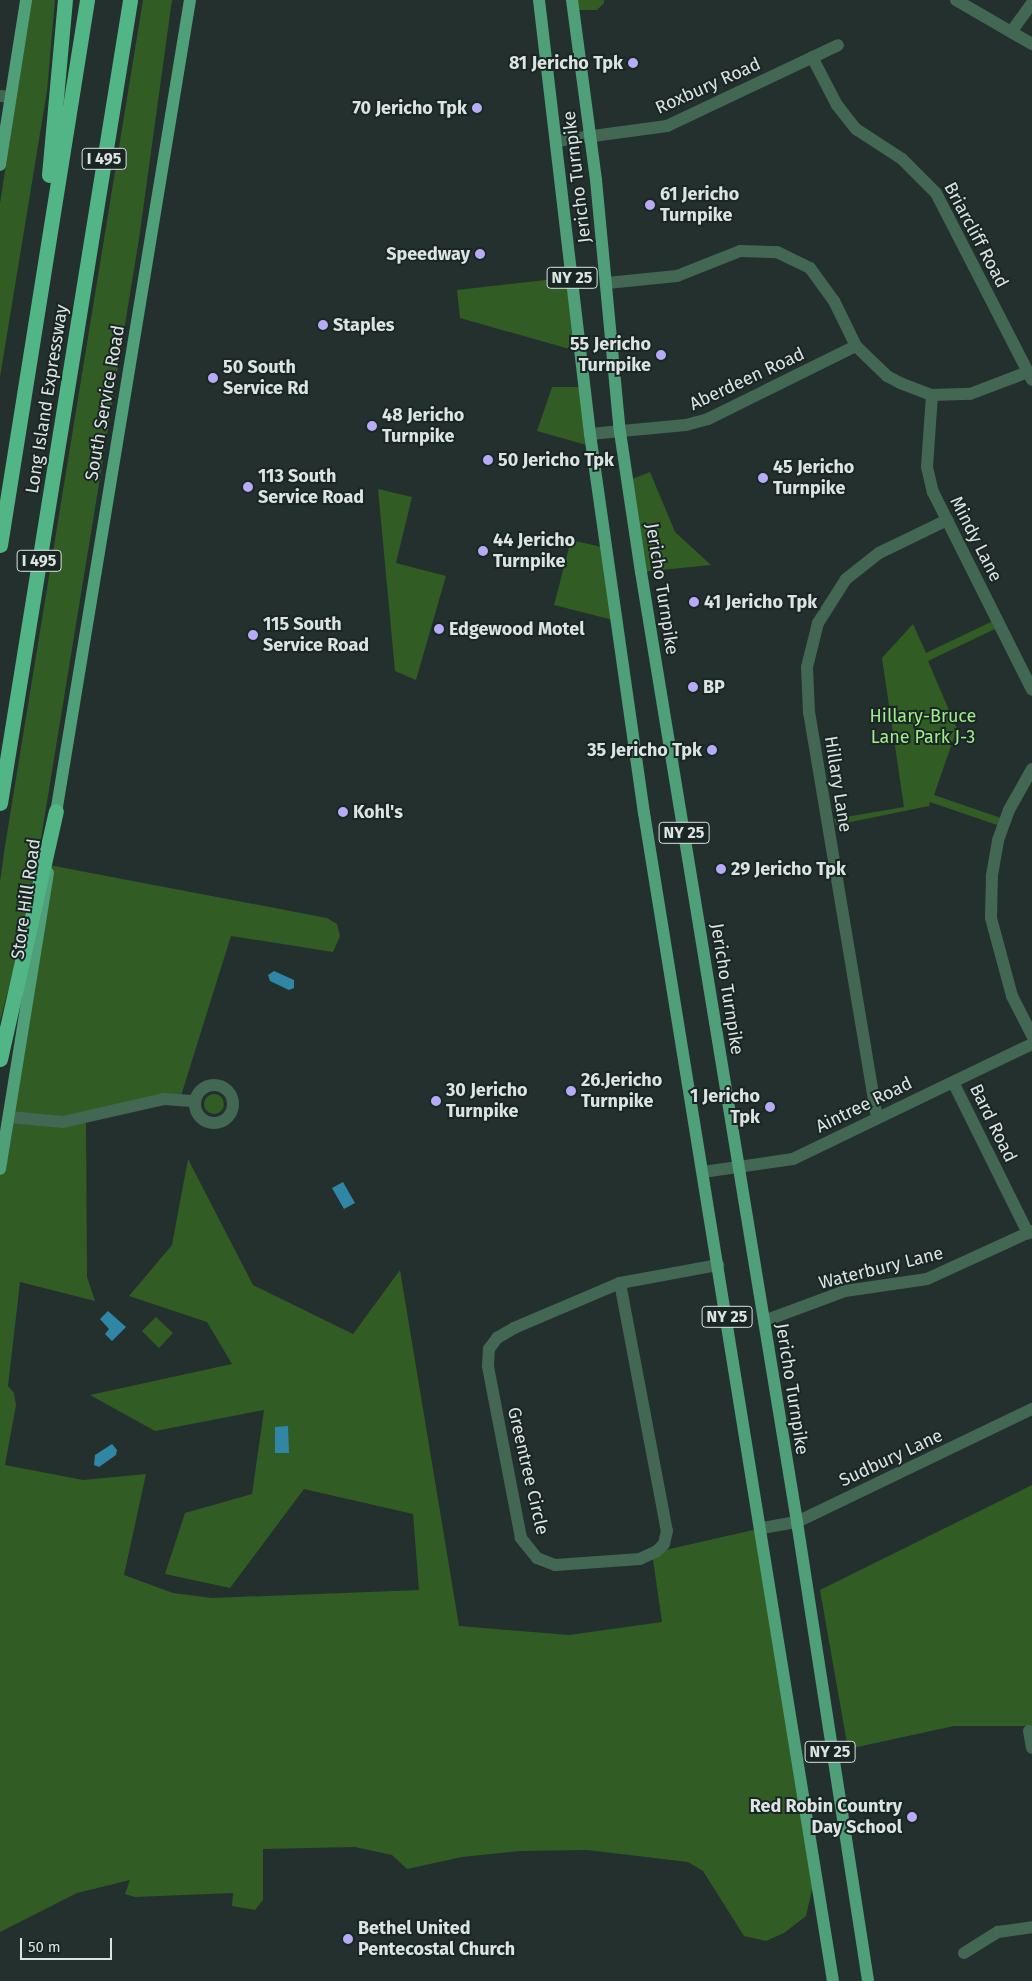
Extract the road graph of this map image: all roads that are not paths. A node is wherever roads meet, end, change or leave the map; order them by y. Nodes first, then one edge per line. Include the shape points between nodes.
1 (26, 0) edge
2 (65, 0) edge
3 (87, 0) edge
4 (130, 0) edge
5 (190, 0) edge
6 (539, 0) edge
7 (572, 0) edge
8 (956, 0) edge
9 (1032, 2) edge
10 (1011, 32) junction
11 (1032, 44) edge
12 (838, 45) dead end
13 (812, 56) junction
14 (5, 96) edge
15 (4, 122) edge
16 (591, 136) junction
17 (556, 141) junction
18 (0, 165) edge
19 (607, 284) junction
20 (36, 314) junction
21 (856, 346) junction
22 (1030, 376) edge
23 (932, 395) junction
24 (620, 432) junction
25 (590, 434) junction
26 (947, 520) junction
27 (0, 545) edge
28 (1032, 690) edge
29 (1032, 769) edge
30 (0, 803) edge
31 (56, 811) junction
32 (1032, 1035) edge
33 (1032, 1044) edge
34 (0, 1059) edge
35 (953, 1082) junction
36 (195, 1101) dead end
37 (8, 1117) junction
38 (877, 1118) junction
39 (738, 1165) junction
40 (0, 1169) edge
41 (703, 1172) junction
42 (1030, 1232) edge
43 (718, 1265) junction
44 (620, 1283) junction
45 (764, 1321) junction
46 (1032, 1410) edge
47 (796, 1522) junction
48 (762, 1528) junction
49 (1029, 1731) dead end
50 (1032, 1748) edge
51 (1032, 1927) edge
52 (964, 1953) dead end
53 (833, 1981) edge
54 (868, 1981) edge

1 - 14 main road
2 - 20 highway
3 - 20 highway, Long Island Expressway / I 495
4 - 30 highway, Long Island Expressway / I 495
5 - 31 main road, South Service Road
6 - 17 main road, Jericho Turnpike / NY 25
7 - 16 main road, Jericho Turnpike / NY 25
8 - 10 street
9 - 10 street
10 - 11 street
12 - 13 street, Roxbury Road
13 - 16 street, Roxbury Road via 667,126
13 - 22 street, Briarcliff Road via 837,105 856,129 902,159 936,193
14 - 15 main road
15 - 18 main road
16 - 17 street, Roxbury Road
16 - 19 main road, Jericho Turnpike / NY 25
17 - 25 main road, Jericho Turnpike / NY 25
19 - 21 street via 677,276 740,251 777,252 810,268 822,281
19 - 24 main road, Jericho Turnpike / NY 25
20 - 27 highway, Long Island Expressway / I 495
21 - 23 street via 886,376
21 - 24 street, Aberdeen Road via 708,419 689,425
22 - 23 street via 970,394
23 - 26 street, Mindy Lane via 927,467 933,492
24 - 25 street, Aberdeen Road
24 - 39 main road, Jericho Turnpike / NY 25
25 - 41 main road, Jericho Turnpike / NY 25 via 644,813
26 - 28 street, Mindy Lane
26 - 38 street, Hillary Lane via 879,553 846,579 818,623 807,667 809,713
29 - 32 street via 1010,810 998,842 992,876 991,918 1012,996
31 - 34 highway
31 - 37 main road, Store Hill Road via 42,919
33 - 35 street, Aintree Road
35 - 38 street, Aintree Road
35 - 42 street, Bard Road
36 - 37 street via 157,1100 63,1122
37 - 40 main road, Store Hill Road
38 - 39 street, Aintree Road via 793,1159
39 - 41 street, Aintree Road
39 - 45 main road, Jericho Turnpike / NY 25
41 - 43 main road, Jericho Turnpike / NY 25
42 - 45 street, Waterbury Lane via 927,1279 845,1292
43 - 44 street, Greentree Circle
43 - 48 main road, Jericho Turnpike / NY 25
44 - 44 street, Greentree Circle via 514,1328 497,1338 489,1349 488,1366 521,1538 537,1558 555,1565 640,1559 664,1544 667,1531
45 - 47 main road, Jericho Turnpike / NY 25
46 - 47 street, Sudbury Lane
47 - 48 street, Sudbury Lane
47 - 54 main road, Jericho Turnpike / NY 25
48 - 53 main road, Jericho Turnpike / NY 25
49 - 50 street
51 - 52 street via 998,1932

